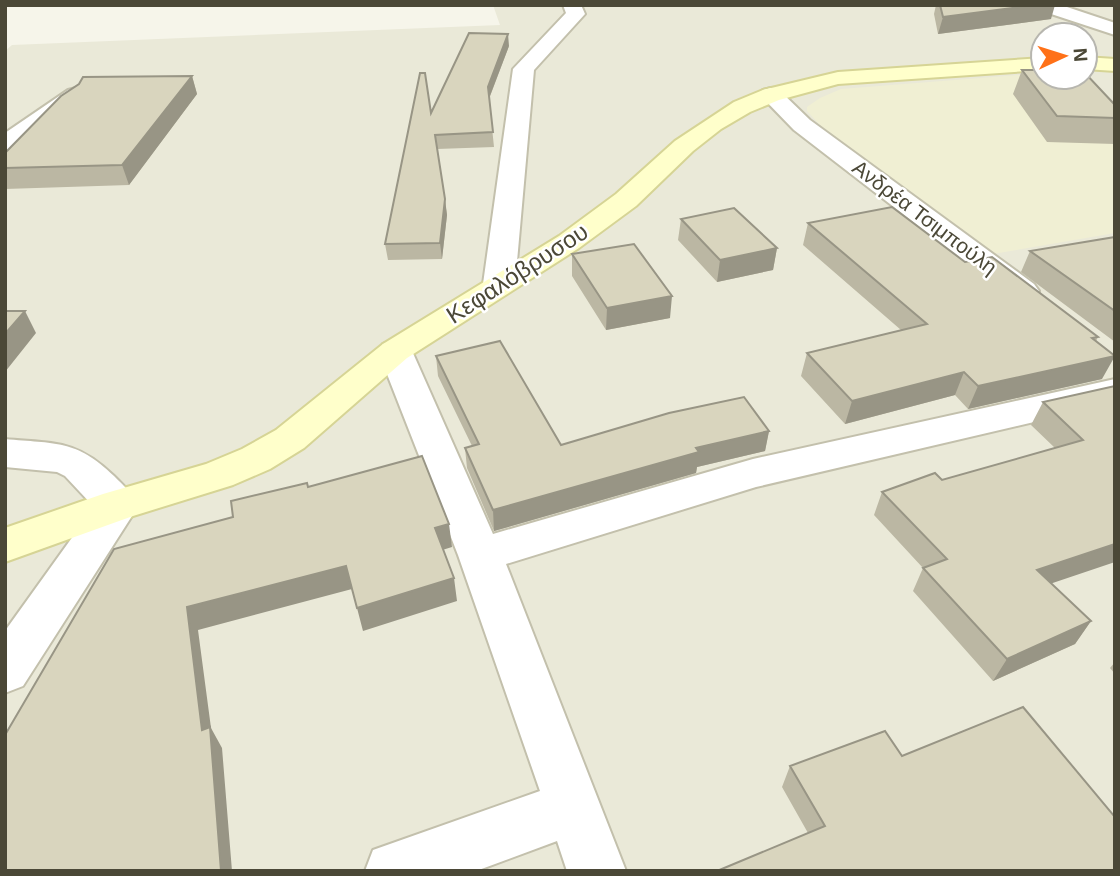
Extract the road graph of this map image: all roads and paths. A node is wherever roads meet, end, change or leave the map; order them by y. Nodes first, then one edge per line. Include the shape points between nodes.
1 (572, 5) edge
2 (1042, 5) edge
3 (1115, 29) edge
4 (1029, 65) edge
5 (771, 95) junction
6 (76, 96) edge
7 (5, 144) edge
8 (499, 284) junction
9 (1049, 311) edge
10 (395, 351) junction
11 (1115, 391) edge
12 (5, 453) edge
13 (118, 505) junction
14 (5, 545) edge
15 (480, 555) junction
16 (5, 671) edge
17 (572, 808) junction
18 (394, 871) edge
19 (597, 871) edge

1 - 8 street via 576,14 524,69
2 - 3 street
4 - 5 main road, Κεφαλόβρυσου via 838,78
5 - 8 main road, Κεφαλόβρυσου via 713,124 626,200 569,242
5 - 9 street, Ανδρέα Τσιμπούλη via 802,125
6 - 7 street
8 - 10 main road, Κεφαλόβρυσου
10 - 13 main road, Κεφαλόβρυσου via 290,439 256,459
10 - 15 street
11 - 15 street via 741,476
12 - 13 street via 72,462
13 - 14 main road, Κεφαλόβρυσου
13 - 16 street
15 - 17 street
17 - 18 street
17 - 19 street

